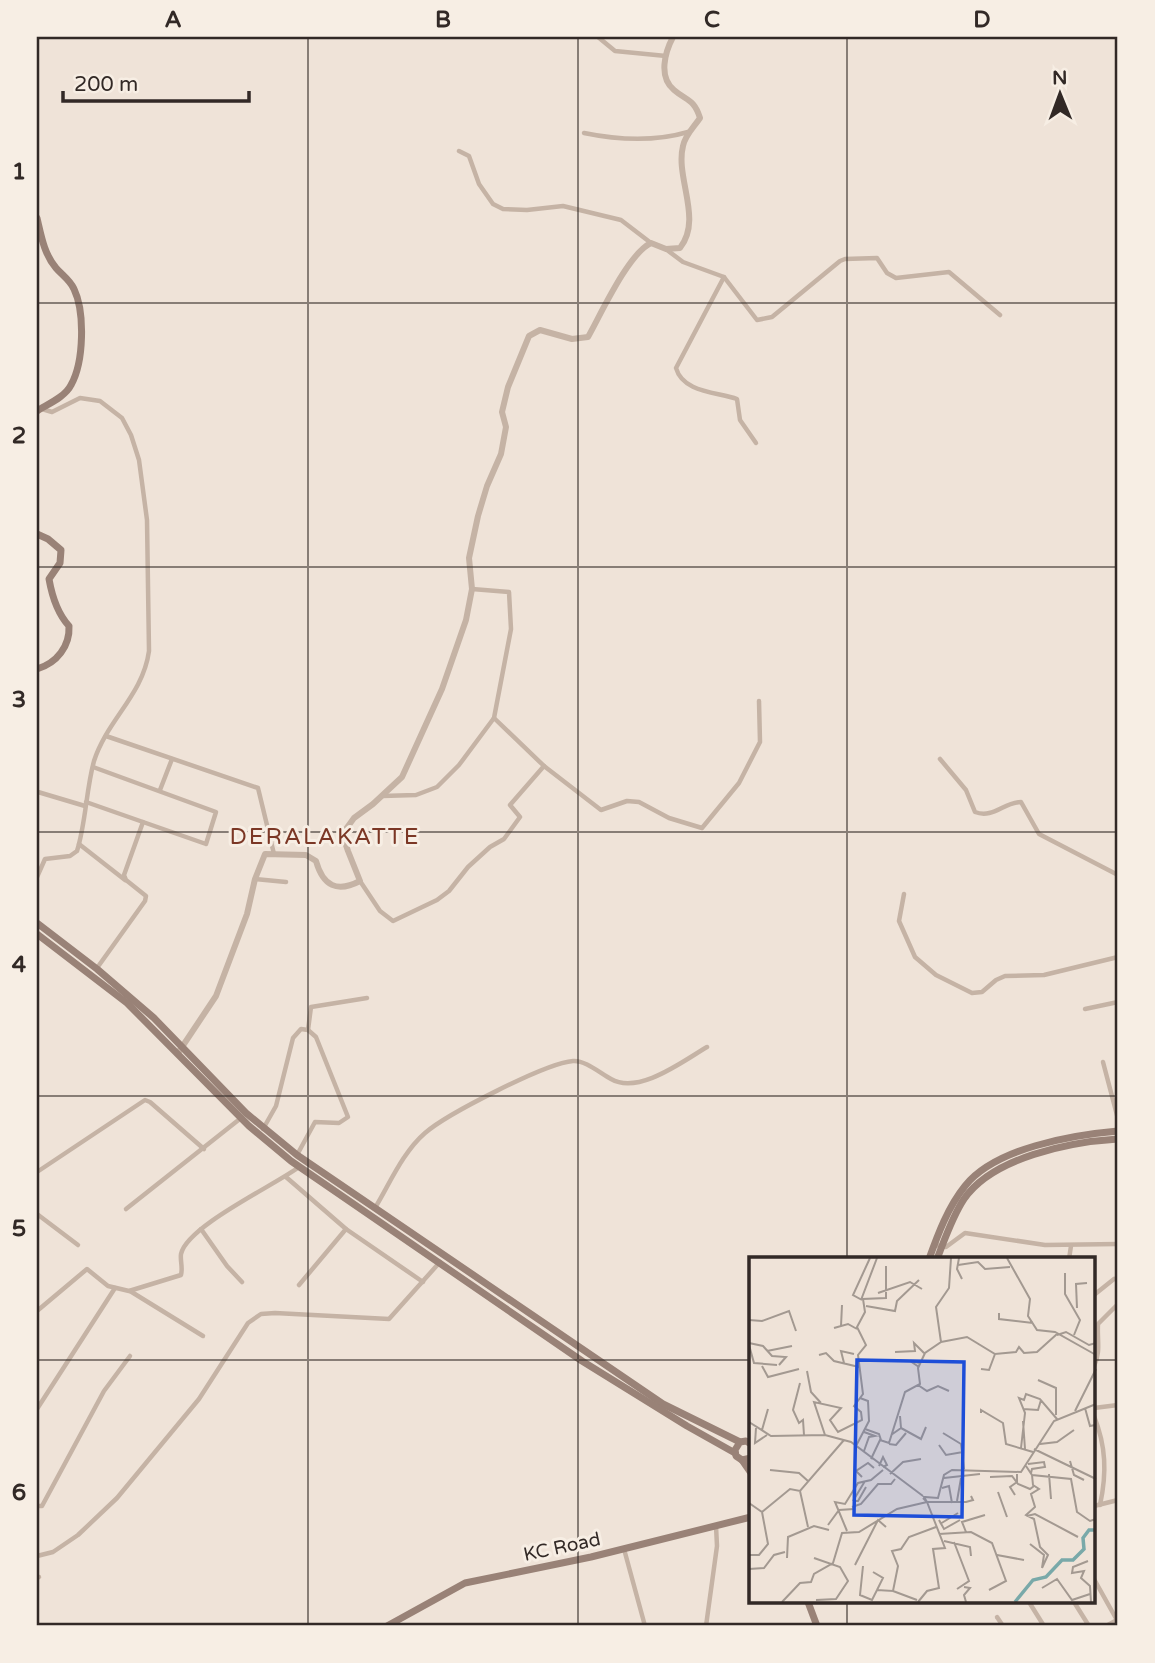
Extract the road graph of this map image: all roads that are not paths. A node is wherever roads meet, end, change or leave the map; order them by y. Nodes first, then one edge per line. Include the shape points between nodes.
1 (598, 37) edge
2 (673, 37) edge
3 (666, 56) junction
4 (689, 132) junction
5 (584, 133) dead end
6 (459, 151) dead end
7 (37, 218) edge
8 (651, 243) junction
9 (666, 249) junction
10 (724, 277) junction
11 (1000, 315) dead end
12 (39, 410) edge
13 (756, 443) dead end
14 (37, 534) edge
15 (472, 589) junction
16 (37, 669) edge
17 (760, 701) dead end
18 (494, 718) junction
19 (106, 736) junction
20 (172, 759) junction
21 (940, 759) dead end
22 (544, 766) junction
23 (93, 767) junction
24 (160, 790) junction
25 (38, 792) edge
26 (382, 796) junction
27 (86, 804) junction
28 (144, 822) junction
29 (79, 844) junction
30 (274, 854) junction
31 (1118, 875) edge
32 (37, 877) edge
33 (255, 879) junction
34 (126, 880) junction
35 (360, 881) junction
36 (286, 882) dead end
37 (904, 894) dead end
38 (37, 923) edge
39 (37, 934) edge
40 (1118, 957) edge
41 (97, 969) junction
42 (367, 998) dead end
43 (1118, 1002) edge
44 (1085, 1009) dead end
45 (308, 1030) junction
46 (707, 1047) dead end
47 (181, 1050) junction
48 (1103, 1062) dead end
49 (241, 1118) junction
50 (1118, 1119) edge
51 (263, 1129) junction
52 (1118, 1131) edge
53 (1118, 1139) edge
54 (204, 1149) junction
55 (297, 1156) junction
56 (299, 1167) junction
57 (37, 1172) edge
58 (320, 1176) junction
59 (286, 1177) junction
60 (126, 1209) dead end
61 (375, 1209) junction
62 (37, 1214) edge
63 (201, 1229) junction
64 (346, 1229) junction
65 (1118, 1244) edge
66 (78, 1245) dead end
67 (1071, 1245) junction
68 (938, 1246) junction
69 (424, 1247) junction
70 (930, 1257) edge
71 (937, 1257) edge
72 (1069, 1257) edge
73 (440, 1262) junction
74 (1114, 1279) dead end
75 (242, 1282) dead end
76 (423, 1282) junction
77 (299, 1285) dead end
78 (115, 1288) junction
79 (129, 1291) junction
80 (1096, 1292) edge
81 (1118, 1304) edge
82 (509, 1305) junction
83 (37, 1311) edge
84 (203, 1336) dead end
85 (130, 1356) dead end
86 (1096, 1362) edge
87 (1118, 1405) edge
88 (1096, 1408) edge
89 (37, 1409) edge
90 (1096, 1421) edge
91 (740, 1442) junction
92 (749, 1444) edge
93 (735, 1453) junction
94 (749, 1458) edge
95 (741, 1460) junction
96 (749, 1471) edge
97 (1118, 1500) edge
98 (1097, 1505) edge
99 (37, 1506) edge
100 (749, 1518) edge
101 (716, 1526) junction
102 (624, 1549) junction
103 (37, 1556) edge
104 (1096, 1582) edge
105 (809, 1604) edge
106 (1030, 1604) edge
107 (1075, 1604) edge
108 (998, 1617) dead end
109 (1118, 1621) edge
110 (387, 1626) edge
111 (645, 1626) edge
112 (706, 1626) edge
113 (817, 1626) edge
114 (1003, 1626) edge
115 (1044, 1626) edge
116 (1089, 1626) edge
117 (1107, 1626) edge

1 - 3 street via 615,51
2 - 3 street
3 - 4 street via 664,69 672,89 696,106 700,118
4 - 5 street via 656,139
4 - 9 street via 682,147 689,228 680,248
6 - 8 street via 469,156 479,184 493,204 503,209 563,206 621,220
7 - 12 main road via 49,257 76,292 81,331 71,387
8 - 9 street
8 - 15 street via 636,256 588,337 572,339 540,330 529,336 508,387 501,454 478,516 469,558
9 - 10 street via 683,262
10 - 11 street via 757,320 772,317 840,261 877,258 896,278 949,272
10 - 13 street via 676,368 688,384 737,399 740,420
12 - 19 street via 52,412 80,398 100,401 122,418 139,460 147,520 149,651 136,690
14 - 16 main road via 61,550 60,563 49,579 57,607 69,626 69,638 63,651
15 - 18 street via 509,592 510,629
15 - 26 street via 442,689 402,777
17 - 22 street via 760,742 739,783 702,828 639,802 601,810
18 - 22 street
18 - 26 street via 437,787 416,795
19 - 20 street
19 - 23 street
20 - 24 street
20 - 30 street via 258,788
21 - 31 street via 966,790 975,812 990,814 1021,802 1039,834
22 - 35 street via 510,805 520,817 504,839 468,867 438,900 393,921 380,911
23 - 24 street
23 - 27 street
24 - 28 street via 216,812 206,844
25 - 27 street
26 - 35 street via 346,829 344,839
27 - 28 street
27 - 29 street
28 - 34 street via 126,867
29 - 32 street via 70,856 45,859
29 - 34 street
30 - 33 street via 265,854
30 - 35 street via 306,855 336,887 347,888
33 - 36 street
33 - 47 street via 247,915 216,996
34 - 41 street via 146,896 145,901
37 - 40 street via 899,921 915,957 936,975 972,993 982,992 1005,976 1044,975
38 - 41 main road
39 - 47 main road
41 - 47 main road via 155,1018
42 - 45 street via 311,1007
43 - 44 street
45 - 51 street via 301,1029 293,1038 276,1106
45 - 55 street via 316,1037 348,1117 338,1123 315,1122
46 - 61 street via 663,1074 631,1084 618,1083 574,1061 519,1080 424,1134
47 - 49 main road
47 - 51 main road
48 - 50 street
49 - 54 street
49 - 56 main road
51 - 55 main road
52 - 68 main road via 1055,1141 986,1168 956,1199
53 - 68 main road via 1028,1157 995,1171 965,1198
54 - 57 street via 145,1100
54 - 60 street
55 - 58 main road
56 - 58 main road
56 - 59 street
58 - 61 main road
58 - 69 main road
59 - 63 street
59 - 64 street
61 - 69 main road
62 - 66 street
63 - 75 street
63 - 79 street via 181,1253 181,1275
64 - 76 street
64 - 77 street
65 - 67 street
67 - 68 street via 965,1233 949,1245
67 - 72 street
68 - 70 main road
68 - 71 main road
69 - 73 main road
69 - 82 main road
73 - 76 street
73 - 82 main road
74 - 80 street
76 - 103 street via 389,1319 256,1316 198,1399 117,1498 78,1535 53,1552
78 - 79 street
78 - 83 street via 87,1269
78 - 89 street
79 - 84 street
81 - 86 street via 1098,1324
82 - 91 main road via 663,1404
82 - 93 main road via 644,1400
85 - 99 street via 104,1391 43,1506
87 - 88 street
90 - 98 street via 1106,1470
91 - 92 main road
91 - 93 main road
93 - 95 main road
94 - 95 main road
95 - 96 main road
97 - 98 street
100 - 101 main road, KC Road
101 - 102 main road, KC Road
101 - 112 street
102 - 110 main road, KC Road via 465,1583
102 - 111 street
104 - 109 street
105 - 113 main road
106 - 115 street
107 - 116 street
108 - 114 street
109 - 117 street

